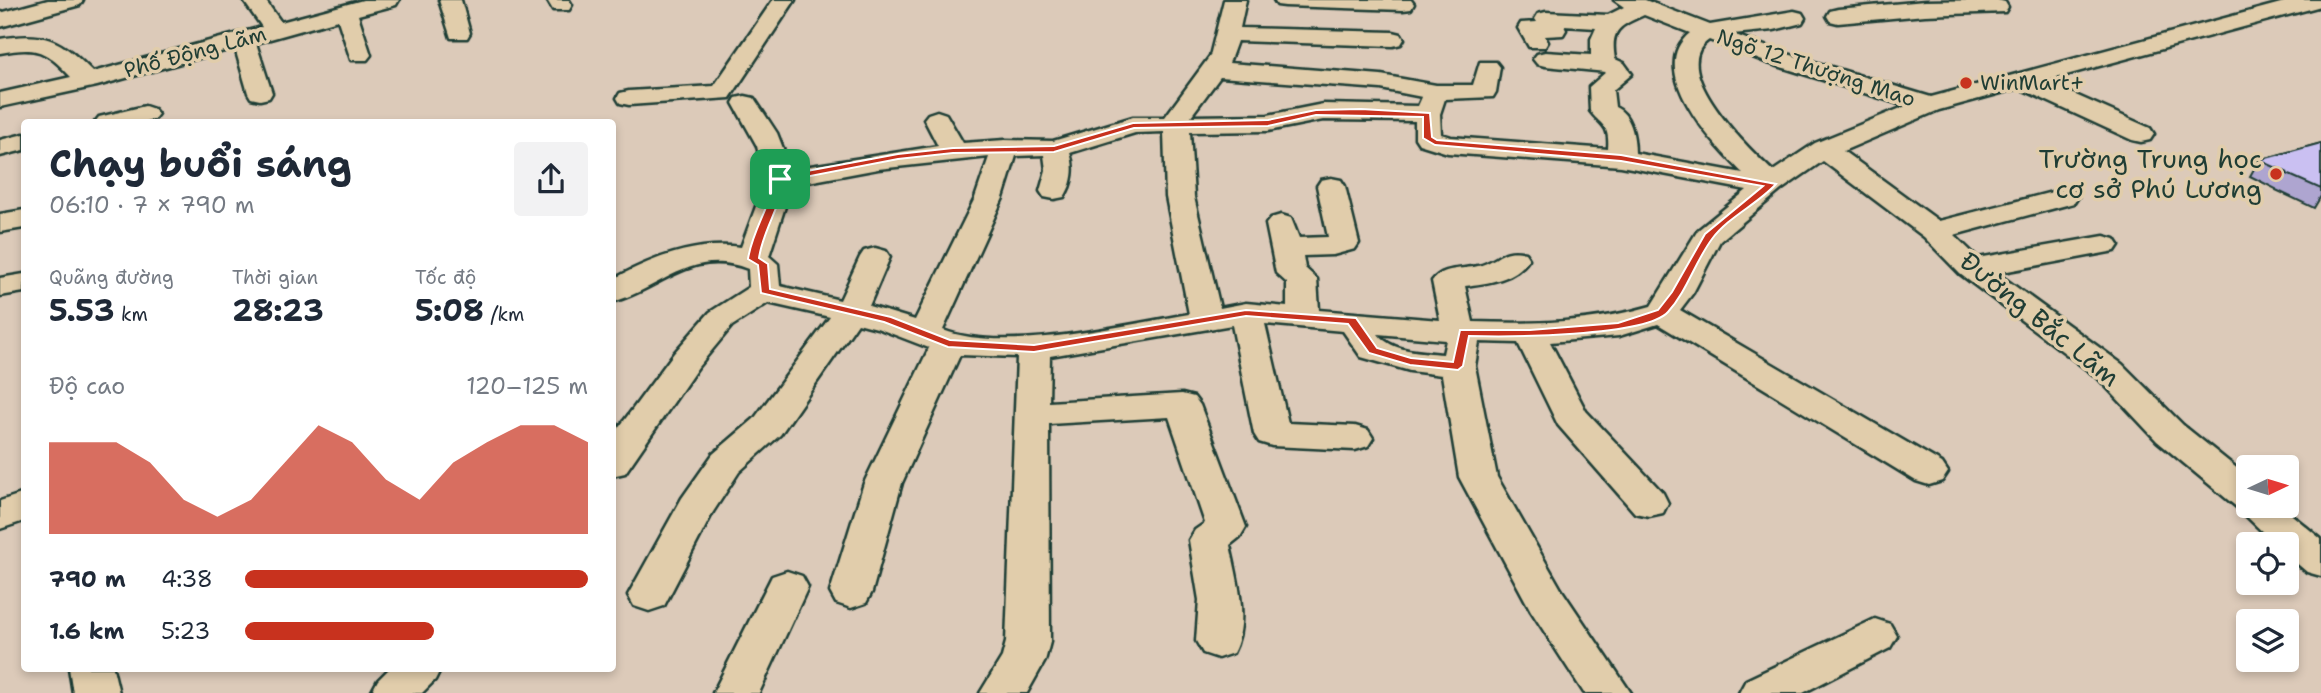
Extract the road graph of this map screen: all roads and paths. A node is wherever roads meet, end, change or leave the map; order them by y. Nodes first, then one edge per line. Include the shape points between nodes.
1 (72, 0) edge
2 (254, 0) edge
3 (388, 0) edge
4 (450, 0) edge
5 (783, 0) edge
6 (1235, 0) edge
7 (1285, 0) edge
8 (1991, 0) edge
9 (2317, 0) edge
10 (1404, 2) edge
11 (1634, 4) edge
12 (346, 11) junction
13 (1838, 16) dead end
14 (1794, 18) dead end
15 (0, 20) edge
16 (1609, 22) junction
17 (275, 30) junction
18 (1707, 32) junction
19 (459, 33) dead end
20 (1227, 34) junction
21 (243, 38) junction
22 (1393, 39) junction
23 (0, 46) edge
24 (359, 55) dead end
25 (1604, 63) junction
26 (1488, 67) dead end
27 (1213, 69) junction
28 (2021, 80) junction
29 (88, 81) junction
30 (1381, 82) junction
31 (260, 93) dead end
32 (629, 99) dead end
33 (0, 100) edge
34 (745, 103) dead end
35 (1432, 103) junction
36 (1930, 105) junction
37 (145, 114) dead end
38 (122, 119) edge
39 (937, 119) dead end
40 (1175, 124) junction
41 (2141, 134) dead end
42 (21, 143) edge
43 (0, 148) edge
44 (1005, 148) junction
45 (1054, 149) junction
46 (1824, 149) junction
47 (953, 150) junction
48 (1621, 158) junction
49 (780, 179) junction
50 (1772, 184) junction
51 (1331, 186) dead end
52 (1054, 191) dead end
53 (2064, 197) dead end
54 (21, 220) edge
55 (0, 223) edge
56 (1934, 231) junction
57 (2104, 245) dead end
58 (875, 257) dead end
59 (753, 259) junction
60 (1514, 260) dead end
61 (1971, 268) junction
62 (21, 284) edge
63 (0, 287) edge
64 (616, 291) edge
65 (765, 291) junction
66 (851, 311) junction
67 (1246, 313) junction
68 (1662, 313) junction
69 (1303, 316) junction
70 (1206, 319) junction
71 (1530, 334) junction
72 (936, 338) junction
73 (1460, 343) junction
74 (1034, 349) junction
75 (1031, 414) junction
76 (1355, 438) dead end
77 (618, 447) edge
78 (1929, 472) dead end
79 (2236, 488) edge
80 (1649, 503) dead end
81 (21, 508) edge
82 (0, 515) edge
83 (2270, 518) edge
84 (2320, 559) edge
85 (787, 587) dead end
86 (850, 592) dead end
87 (649, 595) dead end
88 (1875, 636) dead end
89 (1218, 641) dead end
90 (92, 672) edge
91 (415, 672) edge
92 (96, 693) edge
93 (394, 693) edge
94 (736, 693) edge
95 (1003, 693) edge
96 (1608, 693) edge
97 (1762, 693) edge

1 - 15 street
2 - 17 street
3 - 12 street, Phố Động Lãm
4 - 19 street
5 - 32 street via 721,93
6 - 20 street
7 - 10 street
8 - 13 street via 1997,7
9 - 28 street
10 - 22 street
11 - 16 street
11 - 18 street, Ngõ 12 Thượng Mao
12 - 17 street, Phố Động Lãm
12 - 24 street
14 - 18 street
16 - 25 street via 1601,36
16 - 25 street via 1546,19 1555,30 1529,29 1541,51
17 - 21 street, Phố Động Lãm
18 - 36 street, Ngõ 12 Thượng Mao
18 - 50 street via 1685,50 1695,99 1741,158
20 - 22 street
20 - 27 street via 1222,57
21 - 29 street, Phố Động Lãm via 166,50
21 - 31 street
22 - 30 street
23 - 29 street via 29,40 54,46
25 - 48 street via 1620,74 1601,87 1603,111 1614,116 1622,141
26 - 35 street via 1484,92
27 - 30 street
27 - 40 street
28 - 36 street
28 - 41 street
29 - 33 street, Phố Động Lãm
30 - 35 street
34 - 49 street via 763,127
35 - 40 street via 1363,125 1316,113 1268,123
35 - 48 street via 1428,138 1435,142
36 - 46 street
37 - 38 street
39 - 47 street
40 - 45 street via 1127,126
40 - 70 street via 1180,197
42 - 43 street
44 - 45 street
44 - 47 street
44 - 72 street
45 - 52 street via 1060,157
46 - 50 street
46 - 56 street, Đường Bắc Lãm
47 - 49 street
48 - 50 street
49 - 59 street
50 - 68 street via 1708,236
51 - 69 street via 1344,243 1333,246 1284,236 1291,273 1302,279
53 - 56 street
54 - 55 street
56 - 61 street, Đường Bắc Lãm
57 - 61 street
58 - 66 street
59 - 64 street via 716,255 674,261
59 - 65 street via 763,264
60 - 73 street via 1489,274 1448,281
61 - 79 street, Đường Bắc Lãm via 2110,371 2170,433
62 - 63 street
65 - 66 street
65 - 77 street via 721,319
66 - 72 street
66 - 87 street via 768,427 726,463 695,508
67 - 69 street
67 - 70 street
67 - 76 street via 1272,434
68 - 71 street via 1619,326
68 - 78 street
69 - 73 street via 1352,321 1373,350 1410,362
70 - 74 street
71 - 73 street
71 - 80 street via 1571,417
72 - 74 street
72 - 86 street via 883,482
73 - 96 street via 1478,477 1546,600
74 - 75 street
75 - 89 street via 1182,405 1226,527 1209,540 1220,600
75 - 95 street via 1028,642 1023,661
81 - 82 street
83 - 84 street
85 - 94 street
88 - 97 street
90 - 92 street
91 - 93 street

